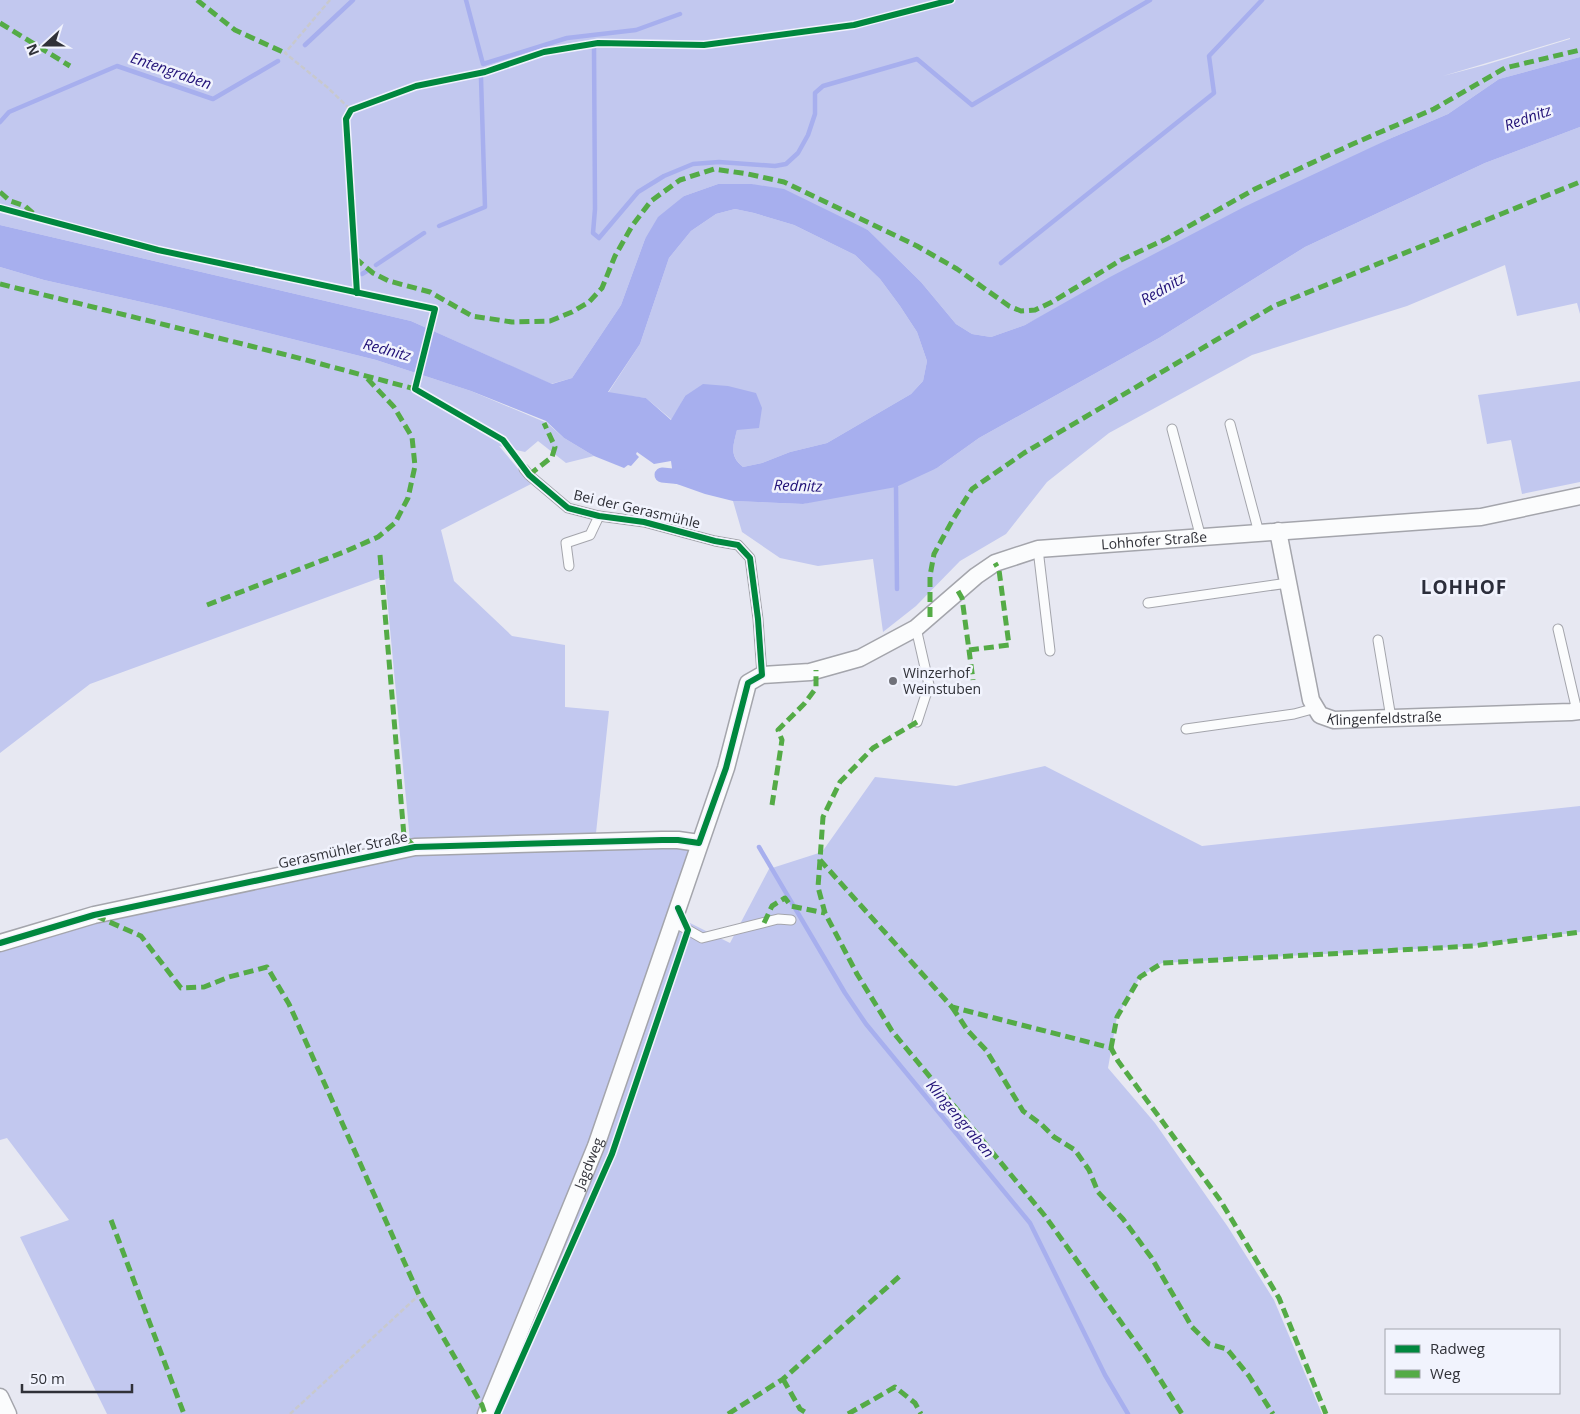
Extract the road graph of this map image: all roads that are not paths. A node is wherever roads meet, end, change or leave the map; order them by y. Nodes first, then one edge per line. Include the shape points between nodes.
1 (1230, 424) dead end
2 (1172, 429) dead end
3 (524, 469) dead end
4 (1580, 496) edge
5 (599, 516) junction
6 (1278, 531) junction
7 (1259, 532) junction
8 (1200, 538) junction
9 (1038, 549) junction
10 (569, 566) dead end
11 (1288, 583) junction
12 (1148, 603) dead end
13 (916, 628) junction
14 (1558, 629) dead end
15 (1378, 640) dead end
16 (1050, 651) dead end
17 (762, 676) junction
18 (1316, 708) junction
19 (1579, 711) edge
20 (1391, 718) junction
21 (917, 722) dead end
22 (1186, 729) dead end
23 (700, 843) junction
24 (676, 915) junction
25 (791, 920) dead end
26 (0, 943) edge
27 (0, 1397) edge
28 (8, 1414) edge
29 (486, 1414) edge

1 - 7 lane
2 - 8 lane
3 - 5 lane, Bei der Gerasmühle via 568,508
4 - 6 street, Lohhofer Straße via 1480,517
5 - 10 lane via 590,535 566,543
5 - 17 lane, Bei der Gerasmühle via 644,522 738,545 750,558
6 - 7 street, Lohhofer Straße
6 - 11 street, Klingenfeldstraße
7 - 8 street, Lohhofer Straße
8 - 9 street, Lohhofer Straße
9 - 13 street, Lohhofer Straße via 995,563
9 - 16 lane
11 - 12 lane
11 - 18 street, Klingenfeldstraße
13 - 17 street, Lohhofer Straße via 860,658 810,672
13 - 21 lane via 929,685
14 - 19 lane
15 - 20 lane
17 - 23 street via 748,683 726,768
18 - 20 street, Klingenfeldstraße via 1320,715 1334,720
18 - 22 lane
19 - 20 street, Klingenfeldstraße
23 - 24 street
23 - 26 street, Gerasmühler Straße via 670,840 415,847 94,915
24 - 25 lane via 702,938 778,919
24 - 29 street, Jagdweg via 590,1164
27 - 28 street

